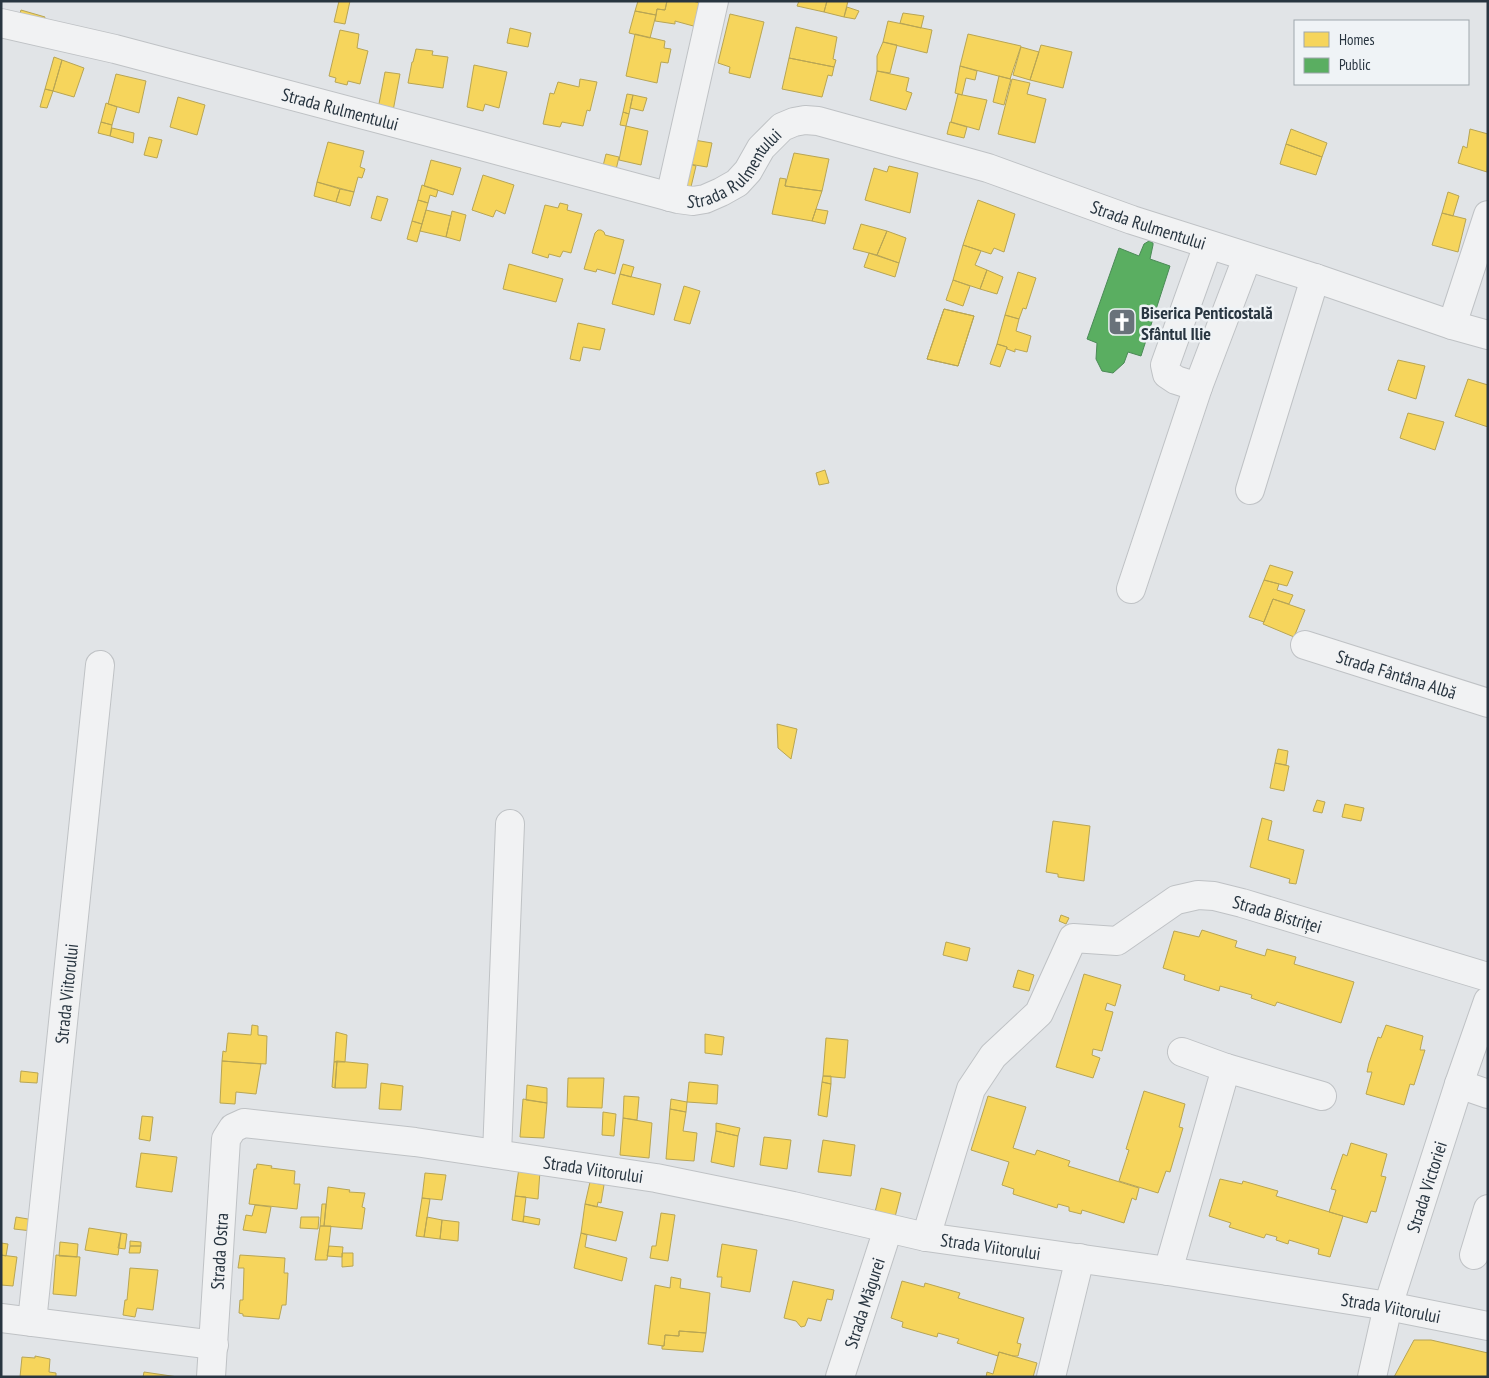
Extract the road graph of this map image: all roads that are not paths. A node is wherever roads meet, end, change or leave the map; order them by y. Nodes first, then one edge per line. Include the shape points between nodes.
1 (714, 1) edge
2 (1, 23) edge
3 (670, 197) junction
4 (1488, 215) edge
5 (1208, 245) junction
6 (1247, 258) junction
7 (1315, 278) junction
8 (1452, 325) junction
9 (1488, 335) edge
10 (1198, 387) junction
11 (1250, 490) dead end
12 (1131, 589) dead end
13 (1305, 646) dead end
14 (100, 664) dead end
15 (1488, 703) edge
16 (510, 824) dead end
17 (1488, 978) edge
18 (1488, 1001) edge
19 (1182, 1052) dead end
20 (1226, 1068) junction
21 (1459, 1084) junction
22 (1488, 1094) edge
23 (1322, 1096) dead end
24 (233, 1128) joint
25 (496, 1154) junction
26 (1488, 1209) edge
27 (888, 1229) junction
28 (926, 1237) junction
29 (1474, 1255) dead end
30 (1080, 1258) junction
31 (1168, 1271) junction
32 (1388, 1306) junction
33 (1, 1318) edge
34 (32, 1322) junction
35 (1488, 1326) edge
36 (214, 1344) junction
37 (212, 1377) edge
38 (840, 1377) edge
39 (1051, 1377) edge
40 (1372, 1377) edge

1 - 3 street
2 - 3 street, Strada Rulmentului via 115,49
3 - 5 street, Strada Rulmentului via 693,202 721,192 737,182 761,148 782,127 805,120 818,121 988,168
4 - 8 street
5 - 6 street, Strada Rulmentului
5 - 10 street via 1165,365 1167,374
6 - 7 street, Strada Rulmentului
6 - 10 street
7 - 8 street, Strada Rulmentului
7 - 11 street
8 - 9 street, Strada Rulmentului
10 - 12 street
13 - 15 street, Strada Fântâna Albă
14 - 34 street, Strada Viitorului
16 - 25 street
17 - 28 street, Strada Bistriței via 1214,896 1198,895 1176,900 1117,941 1073,938 1039,1013 992,1056 971,1089
18 - 21 street, Strada Victoriei
19 - 20 street
20 - 23 street
20 - 31 street
21 - 22 street
21 - 32 street, Strada Victoriei
24 - 25 street, Strada Viitorului via 244,1123
24 - 36 street, Strada Ostra via 226,1139
25 - 27 street, Strada Viitorului via 656,1178
26 - 29 street
27 - 28 street, Strada Viitorului
27 - 38 street, Strada Măgurei
28 - 30 street, Strada Viitorului
30 - 31 street, Strada Viitorului
30 - 39 street
31 - 32 street, Strada Viitorului
32 - 35 street, Strada Viitorului
32 - 40 street, Strada Victoriei
33 - 34 street
34 - 36 street
36 - 37 street, Strada Ostra

